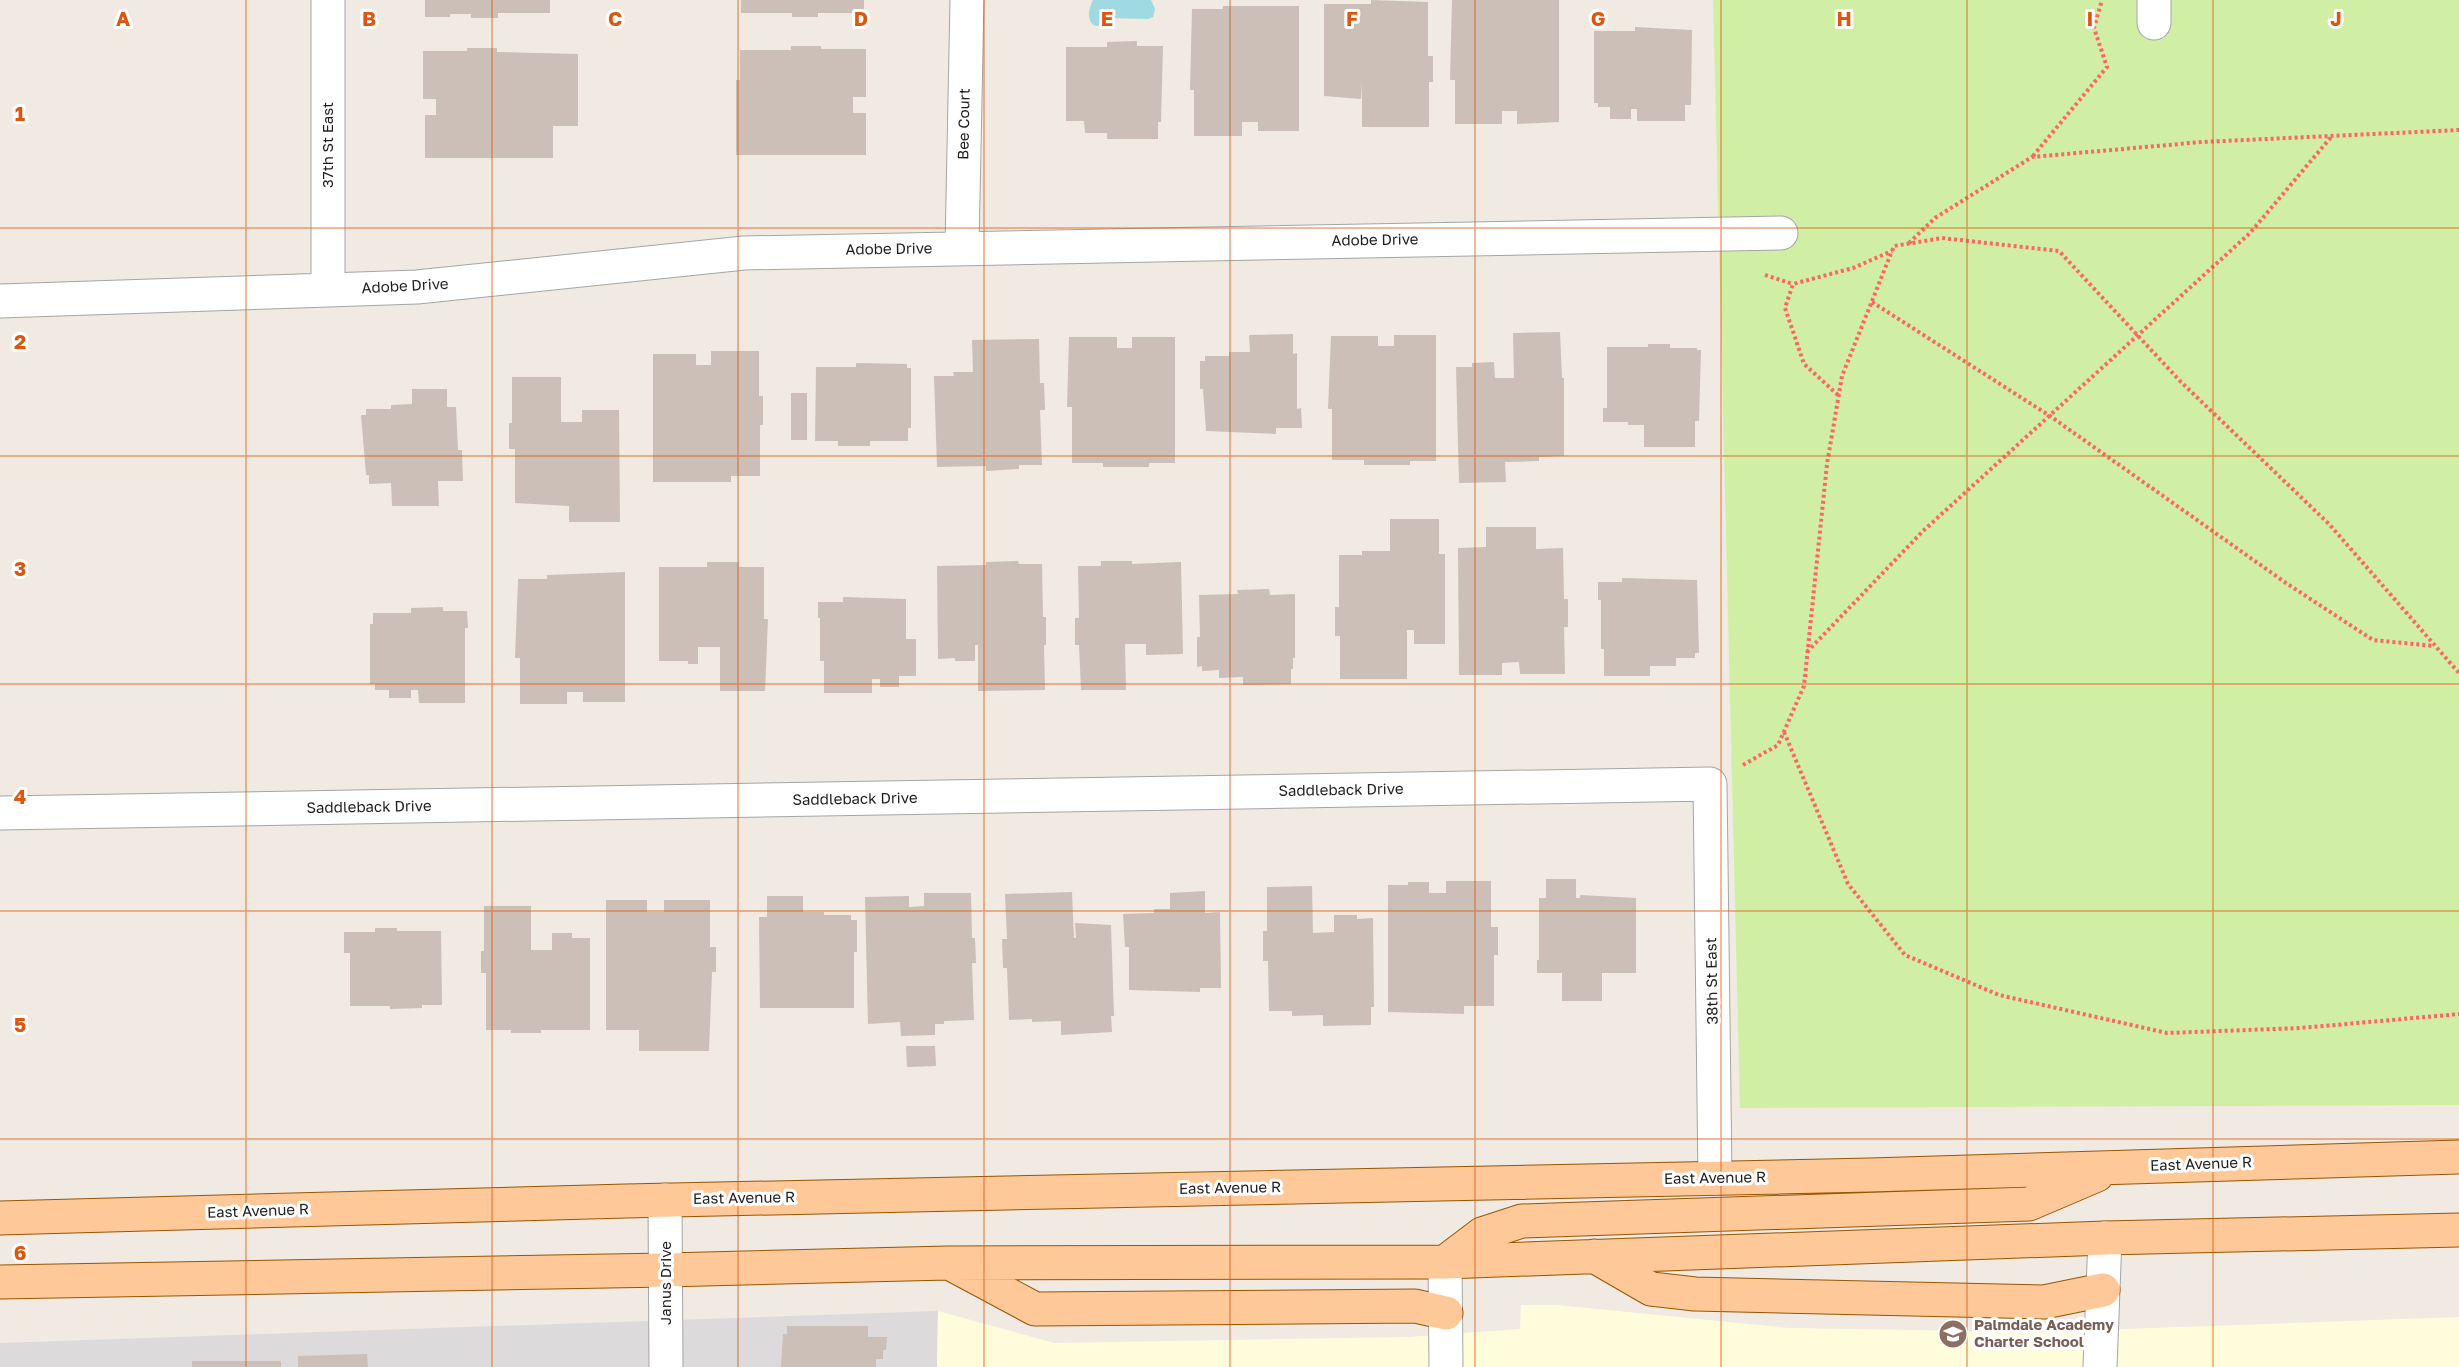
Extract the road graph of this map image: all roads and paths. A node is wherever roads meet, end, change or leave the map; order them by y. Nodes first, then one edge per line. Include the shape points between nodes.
1 (328, 0) edge
2 (967, 0) edge
3 (2102, 0) edge
4 (2459, 130) edge
5 (2332, 136) junction
6 (2032, 157) junction
7 (1781, 233) dead end
8 (1908, 244) junction
9 (962, 247) junction
10 (328, 290) junction
11 (0, 301) edge
12 (1872, 302) junction
13 (1839, 395) junction
14 (2050, 416) junction
15 (2435, 646) junction
16 (1807, 652) junction
17 (2459, 673) edge
18 (1784, 731) junction
19 (1710, 784) junction
20 (0, 813) edge
21 (2459, 1014) edge
22 (2459, 1157) edge
23 (2114, 1167) junction
24 (1715, 1178) junction
25 (665, 1200) junction
26 (0, 1218) edge
27 (2459, 1230) edge
28 (2105, 1238) junction
29 (1594, 1256) junction
30 (1445, 1262) junction
31 (948, 1263) junction
32 (666, 1270) junction
33 (0, 1282) edge
34 (2103, 1290) junction
35 (1446, 1313) junction
36 (666, 1367) edge
37 (1446, 1367) edge
38 (2100, 1367) edge

1 - 10 street, 37th St East
2 - 9 street, Bee Court
3 - 6 path via 2094,28 2106,67
4 - 5 path
5 - 6 path via 2202,142
5 - 14 path via 2250,233
6 - 8 path via 1935,218
7 - 9 street, Adobe Drive
8 - 12 path via 1894,246
8 - 13 path via 1853,268 1793,284 1785,308 1804,364
8 - 15 path via 1942,238 2059,251 2181,382 2329,524
9 - 10 street, Adobe Drive via 744,253 417,287
10 - 11 street, Adobe Drive
12 - 13 path via 1842,376
12 - 14 path
13 - 16 path via 1827,464
14 - 15 path via 2373,640
14 - 16 path via 1923,531
15 - 17 path
16 - 18 path via 1804,686
18 - 19 path via 1778,745
18 - 21 path via 1848,884 1905,955 1999,995 2167,1033 2301,1028
19 - 20 street, Saddleback Drive
19 - 24 street, 38th St East
22 - 23 main road, East Avenue R
23 - 24 main road, East Avenue R
23 - 30 main road via 2030,1204 1522,1221 1482,1234
24 - 25 main road, East Avenue R
25 - 26 main road, East Avenue R
25 - 32 street, Janus Drive
27 - 28 main road
28 - 29 main road
28 - 34 street
29 - 30 main road
29 - 34 main road via 1651,1289 1695,1294 2044,1302
30 - 31 main road
30 - 35 street
31 - 32 main road
31 - 35 main road via 1035,1309 1415,1306
32 - 33 main road
32 - 36 street, Janus Drive
34 - 38 street
35 - 37 street

